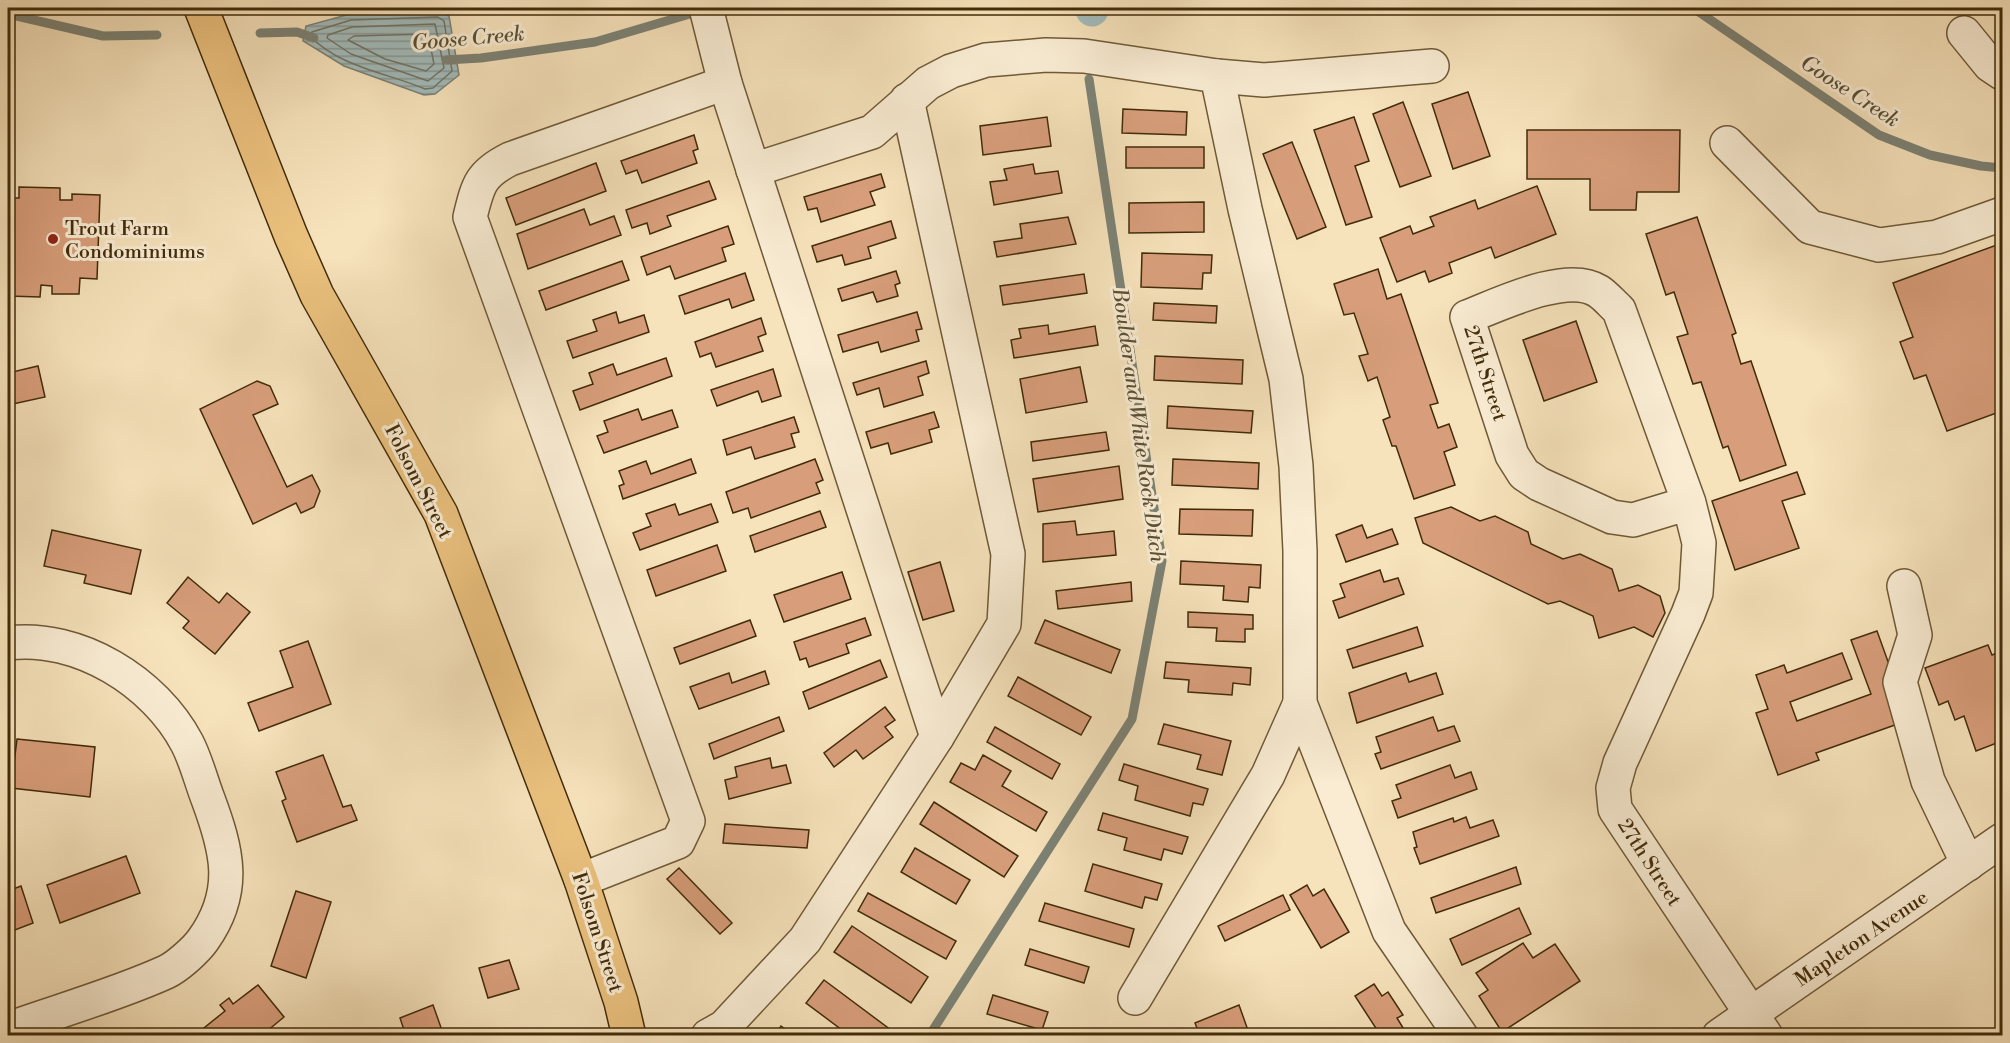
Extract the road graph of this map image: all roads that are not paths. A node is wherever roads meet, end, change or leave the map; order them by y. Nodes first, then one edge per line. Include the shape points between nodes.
1 (201, 8) edge
2 (706, 8) edge
3 (1964, 33) dead end
4 (1432, 66) dead end
5 (2002, 73) edge
6 (723, 76) junction
7 (1217, 76) junction
8 (907, 100) junction
9 (1727, 143) dead end
10 (753, 170) junction
11 (2002, 214) edge
12 (1689, 503) junction
13 (1904, 586) dead end
14 (8, 643) edge
15 (1300, 703) junction
16 (937, 737) junction
17 (2002, 840) edge
18 (1968, 864) junction
19 (581, 880) junction
20 (1135, 998) dead end
21 (1758, 1024) edge
22 (8, 1029) edge
23 (629, 1035) edge
24 (708, 1035) edge
25 (1461, 1035) edge
26 (1719, 1035) edge

1 - 19 main road, Folsom Street via 317,294 441,514
2 - 6 street
3 - 5 street via 1990,65
4 - 7 street via 1264,80
6 - 10 street
6 - 19 street via 489,169 475,196 471,218 688,821 678,842
7 - 8 street via 1084,56 986,60 951,71
7 - 15 street via 1286,379 1300,551
8 - 10 street via 872,132
8 - 16 street via 1008,554 1004,624
9 - 11 street via 1810,227 1879,245 1937,237
10 - 16 street
12 - 12 street, 27th Street via 1619,310 1597,290 1569,284 1559,286 1467,317 1512,455 1524,474 1612,518 1634,520
12 - 21 street, 27th Street via 1699,543 1696,593 1620,763 1613,788 1615,809
13 - 18 street via 1915,635 1900,682 1928,781
14 - 22 street via 77,650 117,669 162,706 187,743 224,843 225,889 219,911 202,942 168,972
15 - 20 street via 1268,775
15 - 25 street via 1389,930
16 - 24 street via 805,940 724,1027
17 - 18 street, Mapleton Avenue
18 - 21 street, Mapleton Avenue
19 - 23 main road, Folsom Street
21 - 26 street, Mapleton Avenue

